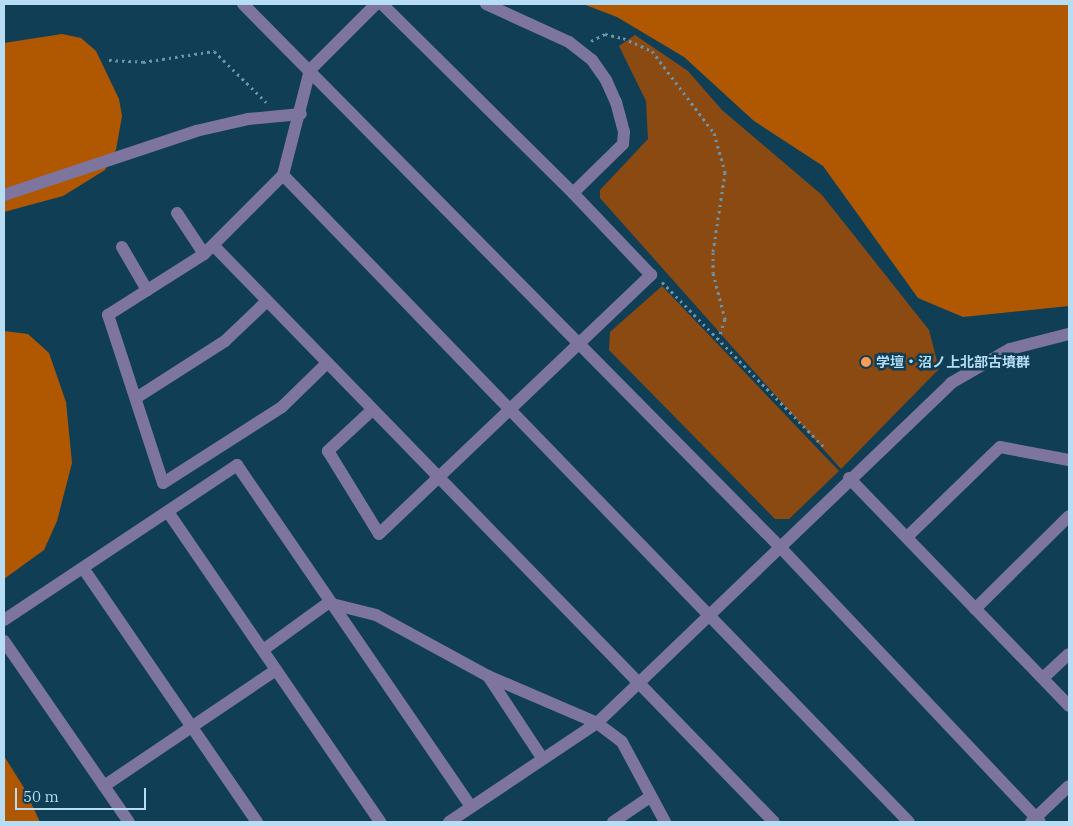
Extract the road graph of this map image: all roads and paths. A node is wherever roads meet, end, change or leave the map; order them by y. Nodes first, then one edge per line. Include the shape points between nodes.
1 (243, 4) edge
2 (376, 4) edge
3 (382, 4) edge
4 (486, 4) edge
5 (578, 49) junction
6 (109, 60) dead end
7 (310, 70) junction
8 (301, 114) junction
9 (279, 115) junction
10 (283, 175) junction
11 (573, 193) junction
12 (4, 195) edge
13 (177, 213) dead end
14 (122, 247) dead end
15 (209, 250) junction
16 (651, 275) junction
17 (147, 290) junction
18 (266, 302) junction
19 (1069, 334) edge
20 (719, 338) junction
21 (579, 344) junction
22 (326, 364) junction
23 (136, 398) junction
24 (371, 412) junction
25 (510, 412) junction
26 (825, 448) dead end
27 (1069, 460) edge
28 (849, 478) junction
29 (438, 479) junction
30 (168, 512) junction
31 (1069, 516) edge
32 (907, 537) junction
33 (780, 547) junction
34 (83, 568) junction
35 (328, 603) junction
36 (975, 609) junction
37 (709, 617) junction
38 (4, 620) edge
39 (4, 641) edge
40 (263, 650) junction
41 (1069, 654) edge
42 (276, 670) junction
43 (488, 676) junction
44 (1043, 678) junction
45 (638, 684) junction
46 (1069, 706) edge
47 (597, 723) junction
48 (192, 729) junction
49 (542, 758) junction
50 (104, 786) junction
51 (1069, 786) edge
52 (650, 797) junction
53 (471, 807) junction
54 (1036, 821) edge
55 (129, 822) edge
56 (257, 822) edge
57 (380, 822) edge
58 (449, 822) edge
59 (613, 822) edge
60 (665, 822) edge
61 (774, 822) edge
62 (909, 822) edge

1 - 7 street
2 - 7 street
3 - 11 street
4 - 5 street via 544,29
5 - 11 street via 592,60 606,80 624,132 623,144
5 - 20 path via 605,34 624,38 652,51 714,133 725,172 713,252 713,273 724,319
6 - 9 path via 143,62 214,51
7 - 8 street
7 - 21 street
8 - 9 street
8 - 10 street
9 - 12 street via 196,131
10 - 15 street
10 - 25 street
11 - 16 street
13 - 15 street
14 - 17 street
15 - 17 street
15 - 18 street
16 - 20 path via 664,283
16 - 21 street
17 - 23 street via 108,315
18 - 22 street
18 - 23 street via 225,341
19 - 28 street via 1010,349 952,383
20 - 26 path
21 - 25 street
21 - 33 street
22 - 23 street via 282,407 163,483
22 - 24 street
24 - 29 street
24 - 29 street via 328,451 379,534
25 - 29 street
25 - 37 street
27 - 32 street via 1000,448
28 - 32 street
28 - 33 street
29 - 45 street
30 - 34 street
30 - 35 street via 237,465
30 - 40 street
31 - 36 street
32 - 36 street
33 - 37 street
33 - 54 street
34 - 38 street
34 - 48 street
35 - 40 street
35 - 43 street via 376,615
35 - 53 street
36 - 44 street
37 - 45 street
37 - 62 street
39 - 50 street
40 - 42 street
41 - 44 street
42 - 48 street
42 - 57 street
43 - 47 street
43 - 49 street
44 - 46 street
45 - 47 street
45 - 61 street
47 - 49 street
47 - 52 street via 622,742
48 - 50 street
48 - 56 street
49 - 53 street
50 - 55 street
51 - 54 street
52 - 59 street
52 - 60 street
53 - 58 street

